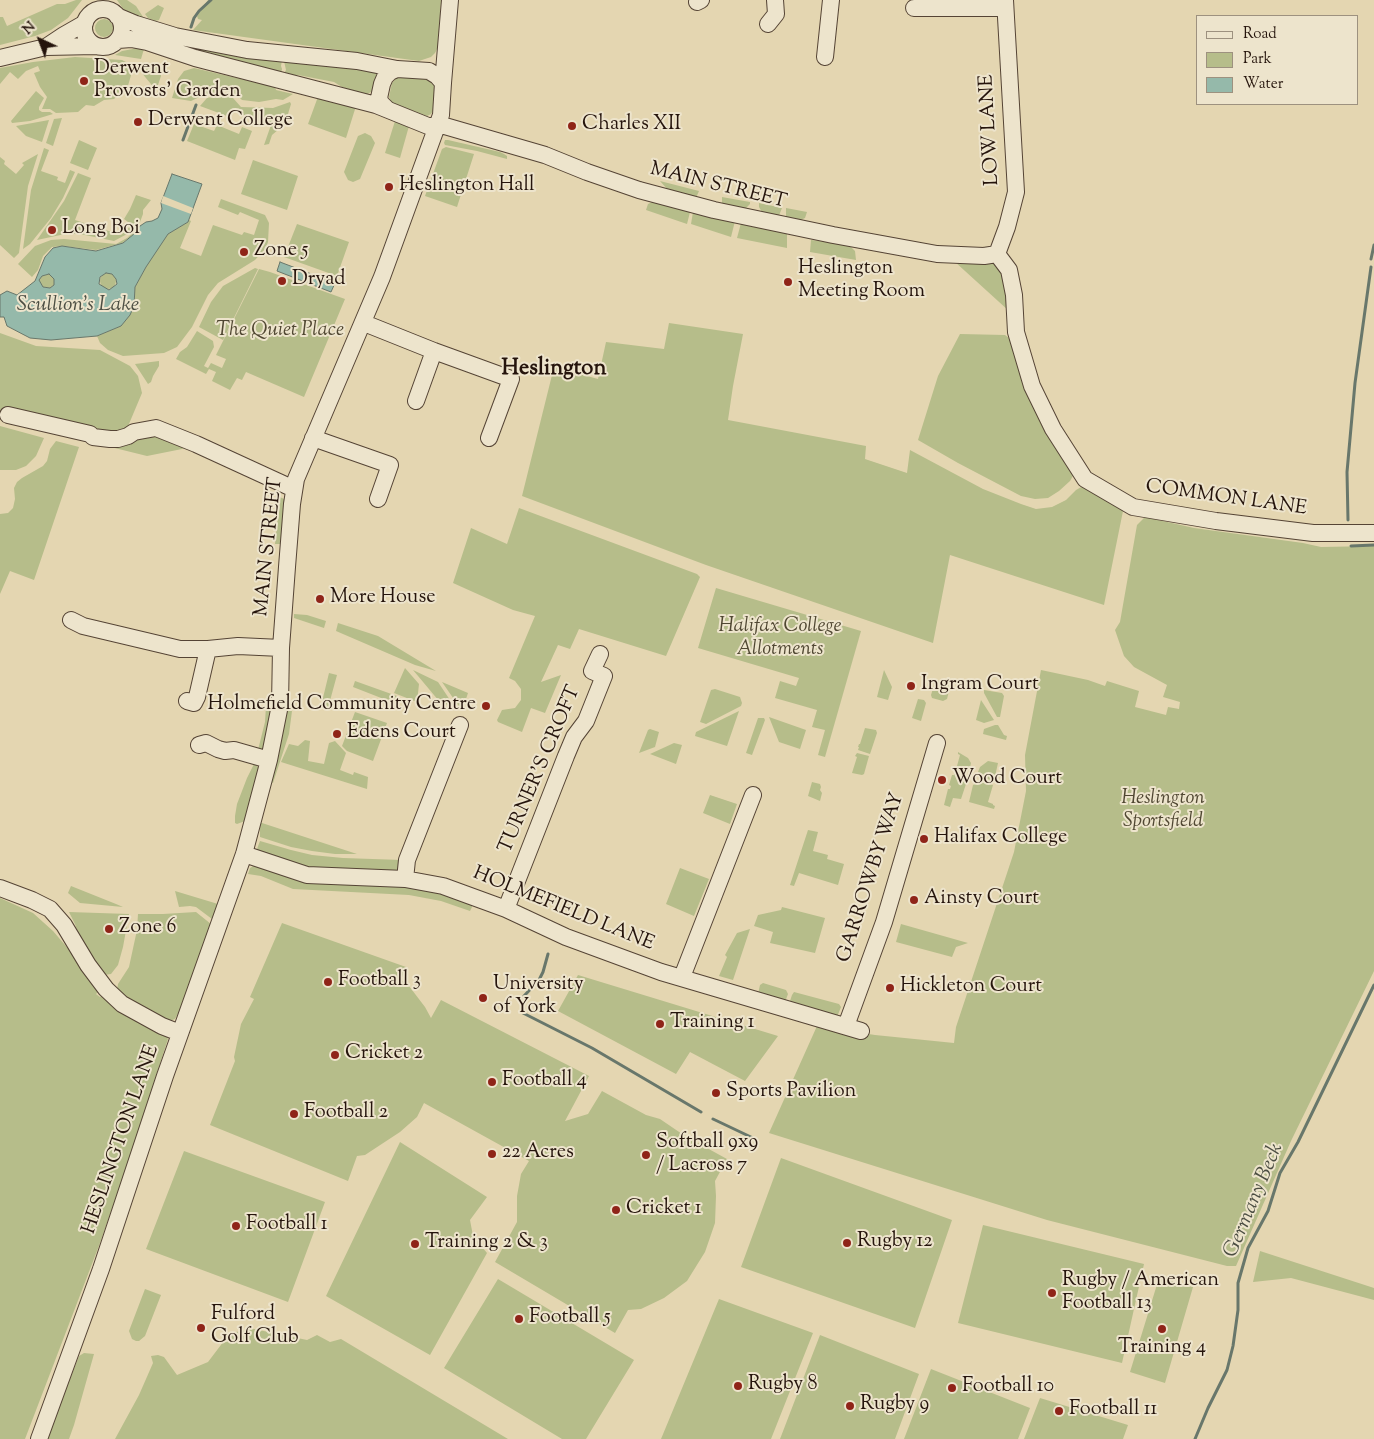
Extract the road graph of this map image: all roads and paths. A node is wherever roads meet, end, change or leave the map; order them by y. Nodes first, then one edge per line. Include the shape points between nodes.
1 (450, 0) edge
2 (774, 0) edge
3 (831, 0) edge
4 (1005, 4) edge
5 (914, 8) dead end
6 (112, 9) edge
7 (91, 12) edge
8 (768, 24) dead end
9 (118, 40) junction
10 (96, 46) junction
11 (46, 47) junction
12 (825, 57) dead end
13 (0, 58) edge
14 (445, 58) junction
15 (397, 69) junction
16 (429, 71) junction
17 (443, 83) junction
18 (387, 109) junction
19 (419, 123) junction
20 (437, 125) junction
21 (420, 174) junction
22 (996, 254) junction
23 (364, 323) junction
24 (434, 351) junction
25 (416, 401) dead end
26 (8, 415) dead end
27 (313, 438) junction
28 (489, 438) dead end
29 (294, 489) junction
30 (378, 499) dead end
31 (1374, 533) edge
32 (71, 620) dead end
33 (281, 648) junction
34 (208, 649) junction
35 (600, 654) dead end
36 (188, 701) dead end
37 (460, 725) dead end
38 (937, 742) dead end
39 (200, 745) dead end
40 (269, 760) junction
41 (753, 796) dead end
42 (244, 854) junction
43 (404, 879) junction
44 (0, 888) edge
45 (506, 909) junction
46 (682, 977) junction
47 (854, 1028) joint
48 (180, 1033) junction
49 (39, 1439) edge

1 - 14 street
2 - 8 street via 776,14
3 - 12 street
4 - 5 street
4 - 22 street, LOW LANE via 1016,192
6 - 7 street
6 - 9 street via 122,24
6 - 15 street via 131,22 175,36 247,50
7 - 10 street via 85,32 88,40
7 - 11 street
9 - 10 street via 106,47
9 - 18 street via 147,42 195,58
10 - 11 street
11 - 13 street
14 - 16 street
14 - 17 street
15 - 16 street
15 - 18 street via 385,77 382,84 379,98
16 - 17 street
17 - 20 street via 441,115
18 - 19 street
19 - 20 street
19 - 21 street, MAIN STREET via 428,141
20 - 21 street, MAIN STREET
20 - 22 street, MAIN STREET via 545,154 632,188 714,210 937,254
21 - 23 street, MAIN STREET
22 - 31 street, COMMON LANE via 1009,270 1016,332 1032,386 1053,429 1085,479 1133,507 1313,533
23 - 24 street
23 - 27 street, MAIN STREET
24 - 25 street
24 - 28 street via 511,379
26 - 29 street via 90,434 93,438 118,439 156,428
27 - 29 street, MAIN STREET
27 - 30 street via 390,465
29 - 33 street, MAIN STREET
32 - 34 street via 83,626 180,649
33 - 34 street via 238,646
33 - 40 street, MAIN STREET via 280,705
34 - 36 street via 197,697 194,703
35 - 45 street, TURNER'S CROFT via 592,671 604,676 586,721 570,746
37 - 43 street via 407,860
38 - 47 street, GARROWBY WAY
39 - 40 street via 206,743 226,751 234,750
40 - 42 street, MAIN STREET
41 - 46 street
42 - 43 street, HOLMEFIELD LANE via 307,875
42 - 48 street, HESLINGTON LANE
43 - 45 street, HOLMEFIELD LANE via 443,886
44 - 48 street via 50,909 64,925 88,965 122,1004
45 - 46 street, HOLMEFIELD LANE via 566,938
46 - 47 street, HOLMEFIELD LANE
48 - 49 street, HESLINGTON LANE via 101,1269

